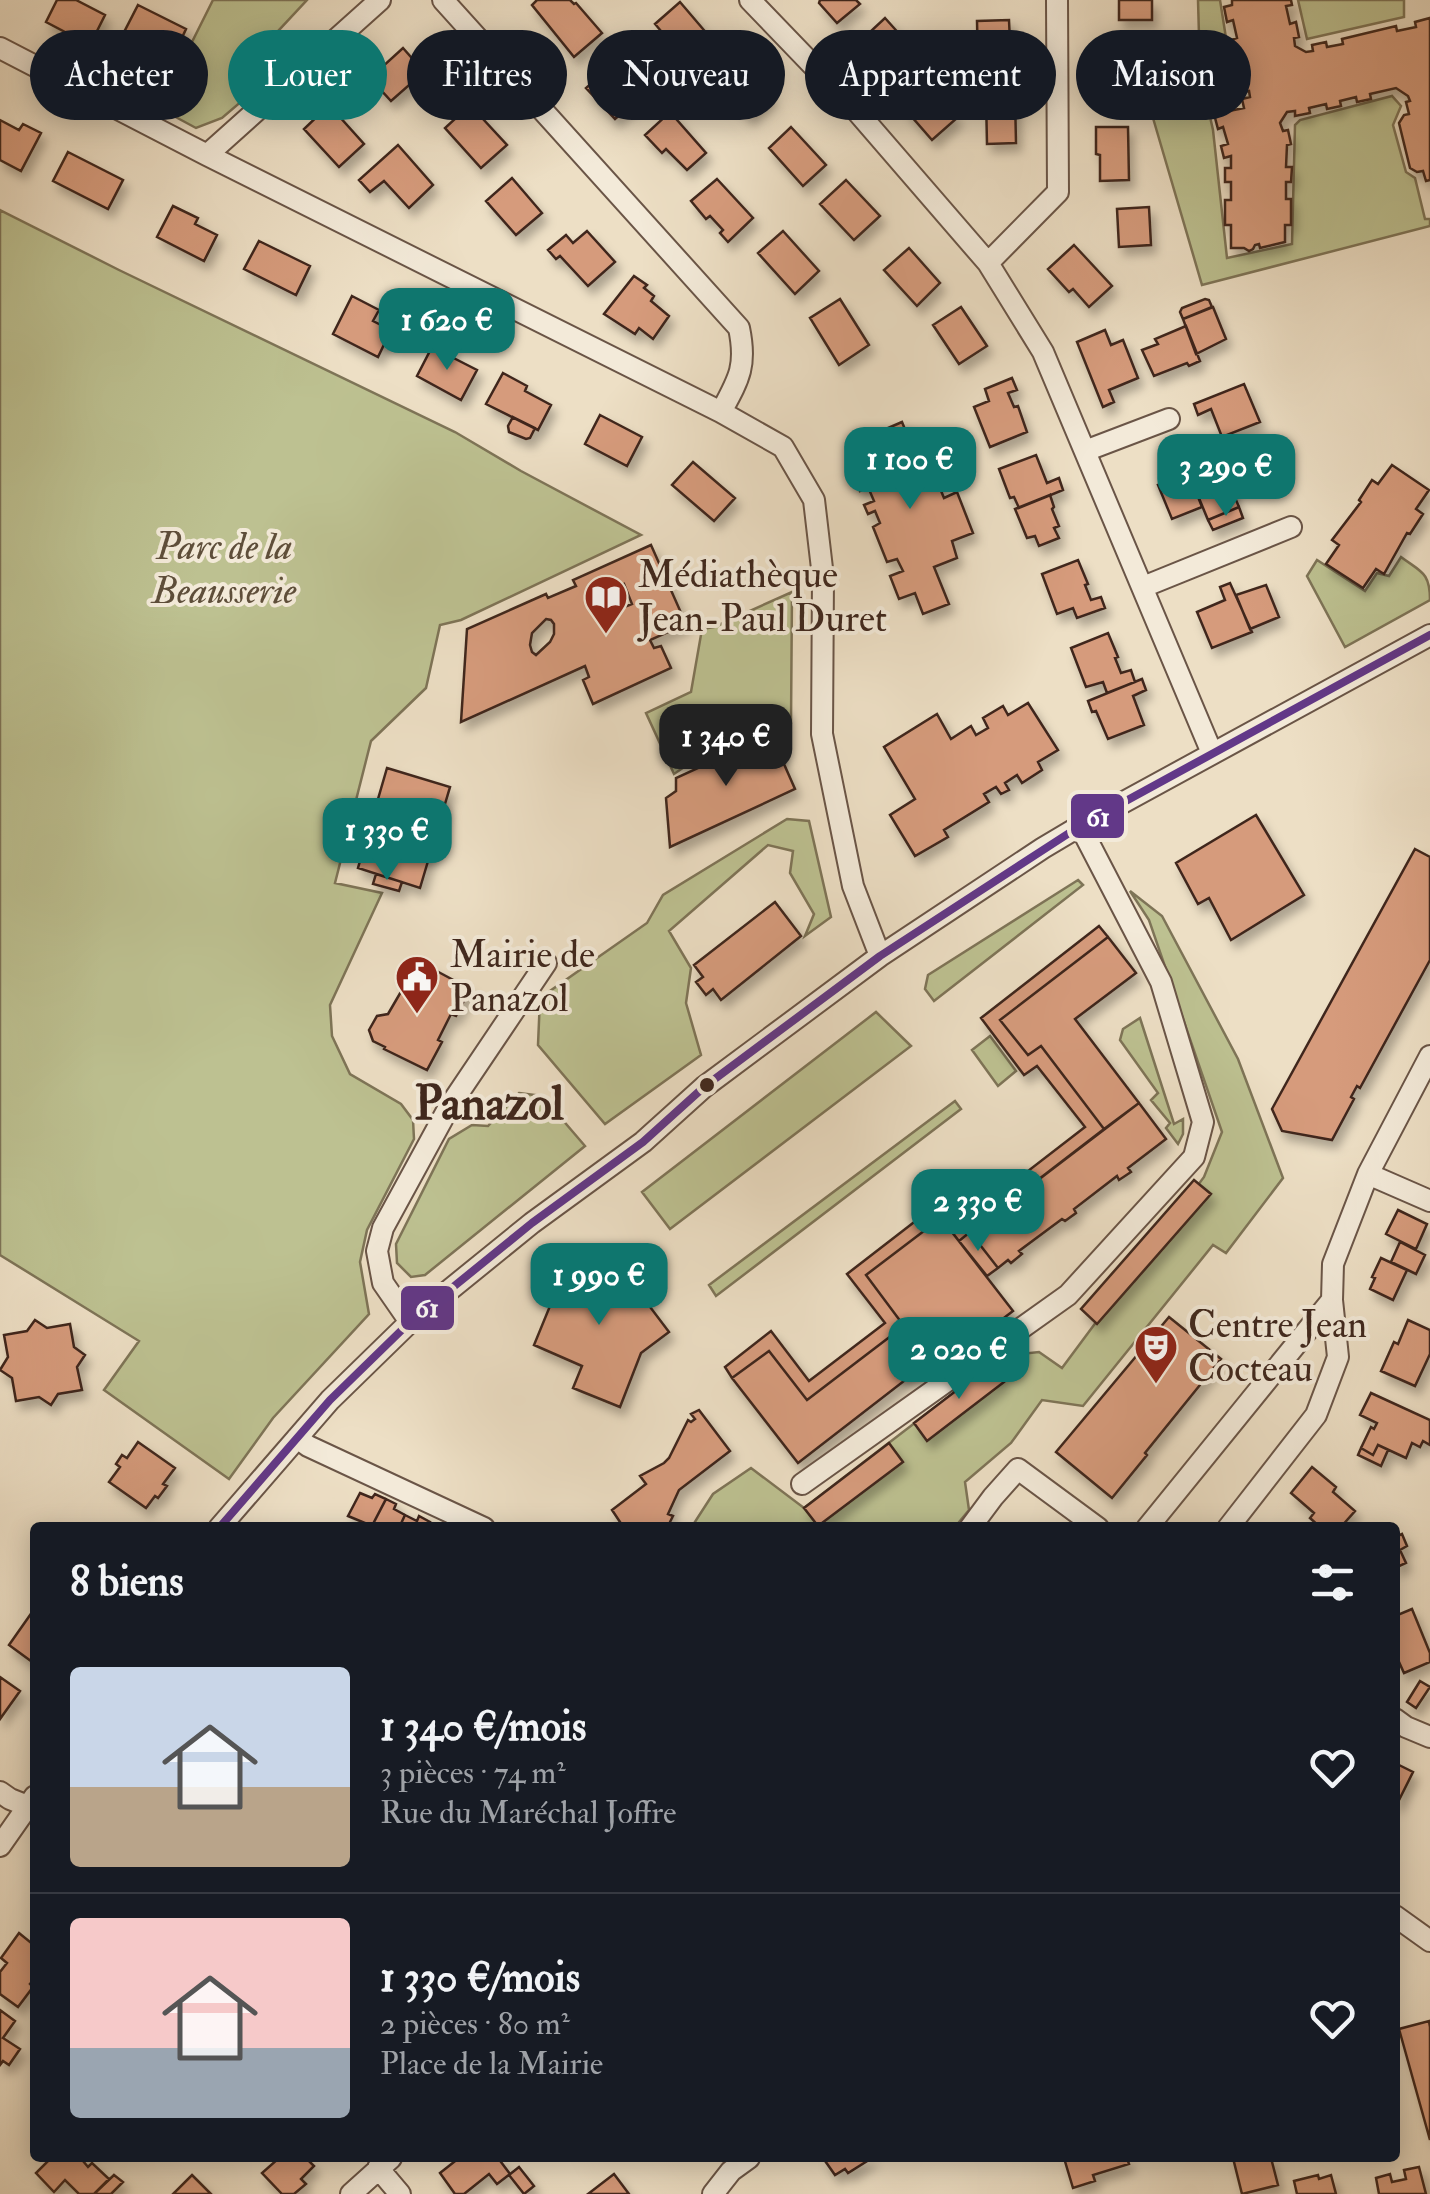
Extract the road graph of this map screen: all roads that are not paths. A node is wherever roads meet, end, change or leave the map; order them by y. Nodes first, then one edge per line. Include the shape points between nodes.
1 (380, 0) edge
2 (443, 0) edge
3 (750, 0) edge
4 (1057, 0) edge
5 (0, 48) edge
6 (207, 155) junction
7 (988, 262) junction
8 (721, 412) junction
9 (1169, 418) dead end
10 (1086, 452) junction
11 (1292, 526) dead end
12 (1143, 587) junction
13 (1430, 635) edge
14 (1212, 753) junction
15 (1080, 826) junction
16 (880, 956) junction
17 (546, 963) dead end
18 (1430, 1056) edge
19 (1368, 1174) junction
20 (1430, 1201) edge
21 (1332, 1300) junction
22 (410, 1322) junction
23 (297, 1438) junction
24 (802, 1484) dead end
25 (224, 1522) edge
26 (471, 1522) edge
27 (974, 1522) edge
28 (1090, 1522) edge
29 (1152, 1522) edge
30 (1239, 1522) edge
31 (1400, 1723) edge
32 (1430, 1736) edge
33 (0, 1792) edge
34 (30, 1803) edge
35 (30, 1808) edge
36 (0, 1846) edge
37 (1400, 1920) edge
38 (1430, 1941) edge
39 (744, 2162) edge
40 (384, 2163) edge
41 (351, 2194) edge
42 (400, 2194) edge
43 (713, 2194) edge

1 - 6 street
2 - 8 street via 739,328 739,379
3 - 7 street
4 - 7 street via 1058,192
5 - 6 street
6 - 8 street
7 - 10 street via 1044,352
8 - 16 street via 784,448 814,500 823,576 822,734 854,886
9 - 10 street
10 - 12 street
11 - 12 street
12 - 14 street
13 - 14 street
14 - 15 street
15 - 16 street
15 - 24 street via 1161,982 1203,1122 1194,1157 1068,1296
16 - 22 street
17 - 22 street via 448,1107 382,1228 377,1251 383,1283
18 - 19 street
19 - 20 street
19 - 21 street via 1332,1264
21 - 29 street
21 - 30 street via 1338,1357 1316,1415
22 - 23 street
23 - 25 street
23 - 26 street
27 - 28 street via 1018,1469
31 - 32 street
33 - 34 street
35 - 36 street
37 - 38 street
39 - 43 street
40 - 41 street
40 - 42 street

